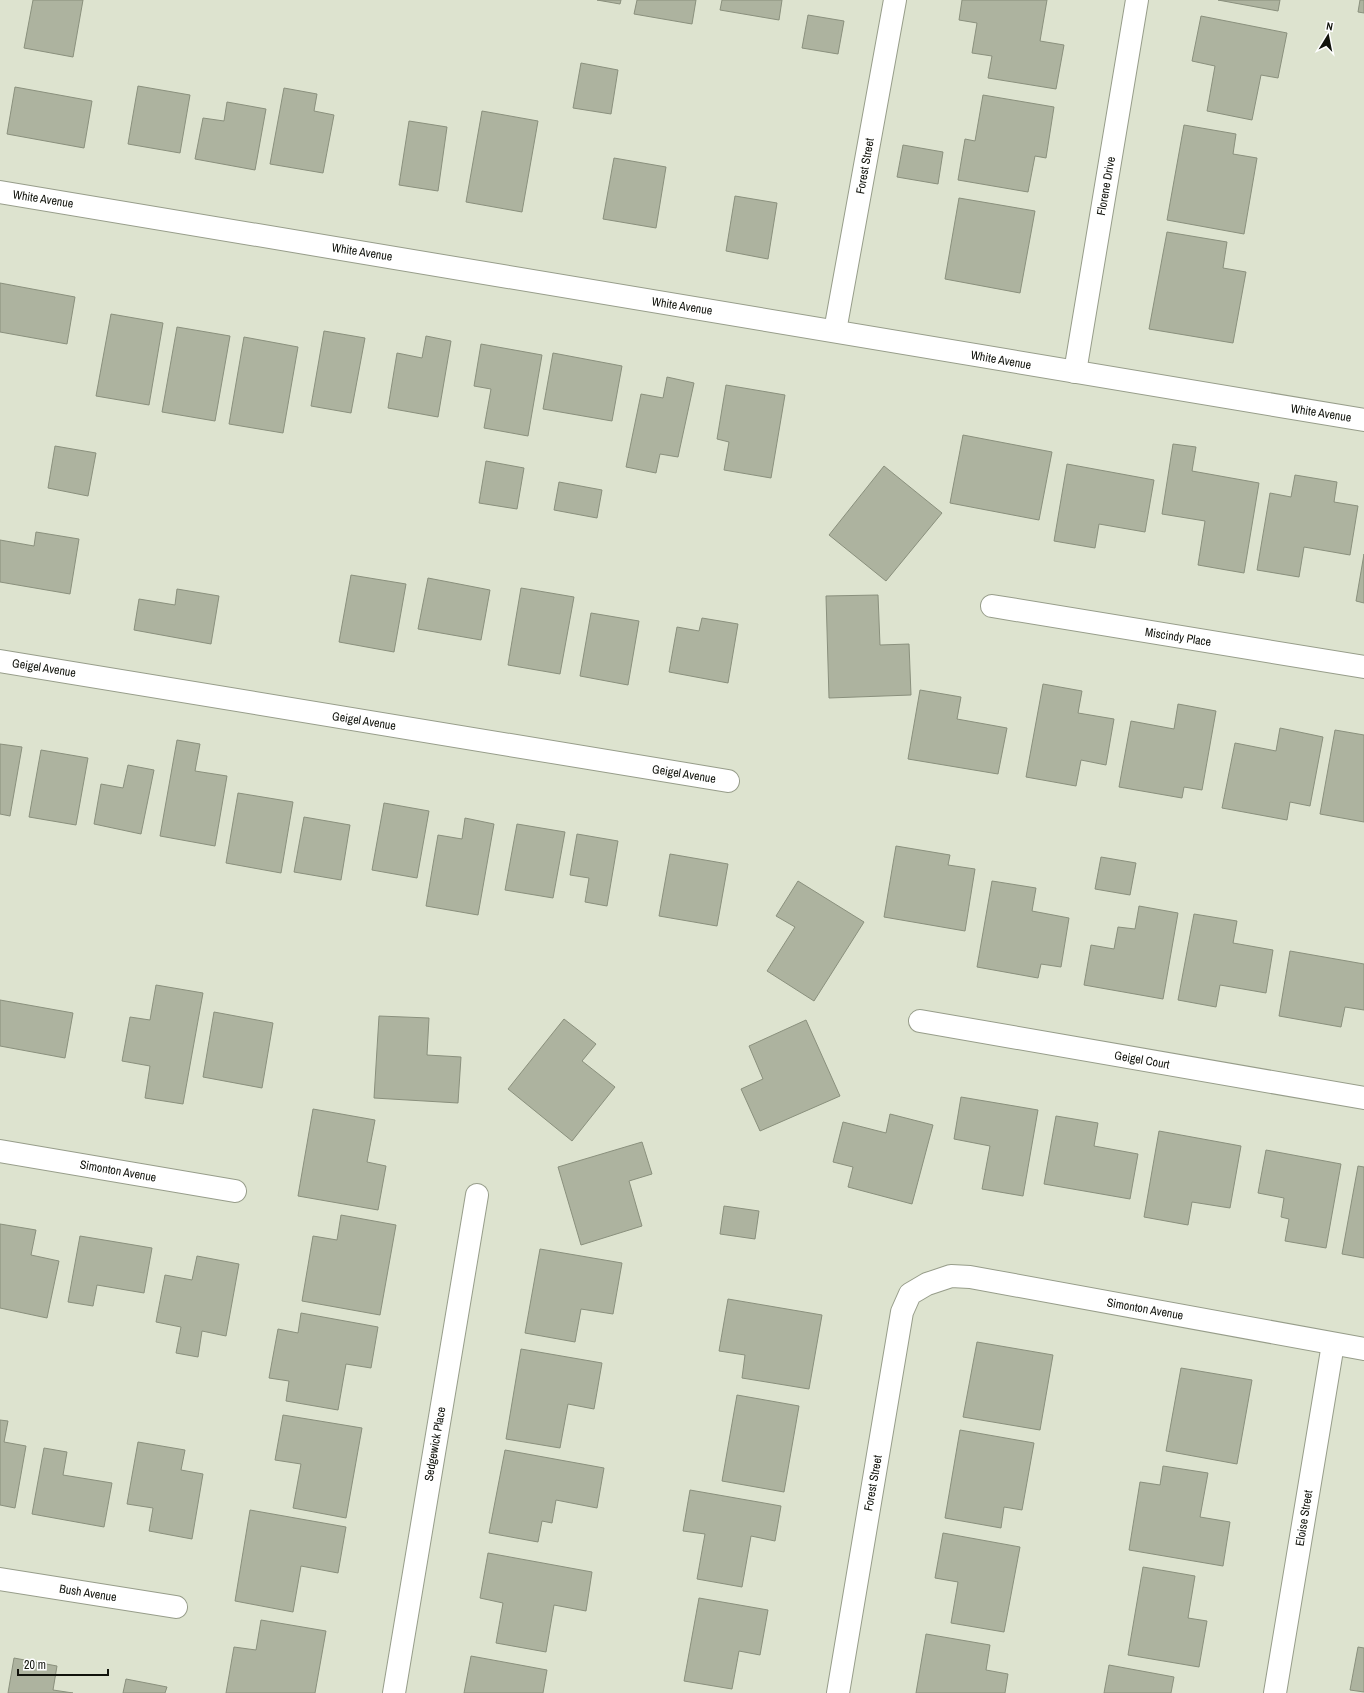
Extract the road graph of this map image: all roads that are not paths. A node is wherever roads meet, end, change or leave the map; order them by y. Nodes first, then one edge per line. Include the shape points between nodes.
1 (895, 0) edge
2 (1137, 0) edge
3 (0, 192) edge
4 (835, 331) junction
5 (1075, 372) junction
6 (1364, 420) edge
7 (992, 606) dead end
8 (0, 661) edge
9 (1364, 667) edge
10 (728, 781) dead end
11 (920, 1021) dead end
12 (1364, 1098) edge
13 (0, 1151) edge
14 (235, 1191) dead end
15 (477, 1195) dead end
16 (926, 1284) joint
17 (1333, 1344) junction
18 (1364, 1349) edge
19 (0, 1579) edge
20 (176, 1608) dead end
21 (394, 1693) edge
22 (838, 1693) edge
23 (1275, 1693) edge

1 - 4 street, Forest Street
2 - 5 street, Florene Drive
3 - 4 street, White Avenue
4 - 5 street, White Avenue
5 - 6 street, White Avenue
7 - 9 street, Miscindy Place
8 - 10 street, Geigel Avenue
11 - 12 street, Geigel Court
13 - 14 street, Simonton Avenue
15 - 21 street, Sedgewick Place
16 - 17 street, Simonton Avenue via 951,1276 970,1277
16 - 22 street, Forest Street via 910,1294 902,1312
17 - 18 street, Simonton Avenue
17 - 23 street, Eloise Street
19 - 20 street, Bush Avenue

